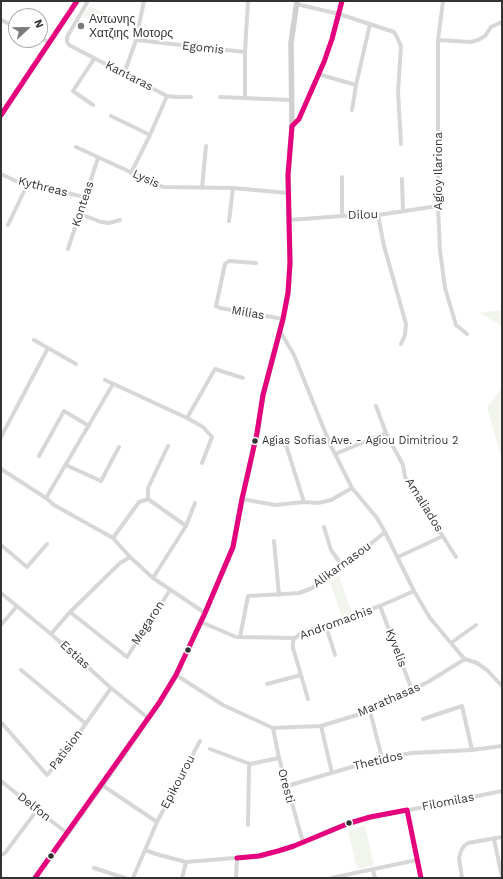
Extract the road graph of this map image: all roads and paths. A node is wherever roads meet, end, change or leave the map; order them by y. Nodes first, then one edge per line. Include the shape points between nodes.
1 (88, 1) edge
2 (144, 1) edge
3 (248, 1) edge
4 (342, 1) edge
5 (443, 1) edge
6 (76, 3) edge
7 (296, 3) edge
8 (82, 11) junction
9 (339, 14) junction
10 (502, 22) edge
11 (370, 24) junction
12 (136, 40) junction
13 (438, 40) junction
14 (49, 42) joint
15 (245, 52) junction
16 (94, 59) junction
17 (124, 74) junction
18 (318, 74) junction
19 (356, 85) junction
20 (167, 96) junction
21 (191, 97) dead end
22 (220, 97) dead end
23 (244, 98) junction
24 (291, 100) junction
25 (93, 105) dead end
26 (352, 110) dead end
27 (1, 115) edge
28 (111, 116) dead end
29 (292, 126) junction
30 (150, 135) junction
31 (401, 144) dead end
32 (206, 146) dead end
33 (76, 147) dead end
34 (98, 158) junction
35 (131, 172) junction
36 (1, 174) edge
37 (342, 177) dead end
38 (402, 179) dead end
39 (27, 184) junction
40 (202, 188) junction
41 (233, 188) junction
42 (288, 193) junction
43 (85, 197) junction
44 (438, 206) junction
45 (403, 211) junction
46 (80, 214) junction
47 (378, 215) junction
48 (342, 216) junction
49 (120, 220) dead end
50 (289, 220) junction
51 (229, 221) dead end
52 (8, 225) dead end
53 (68, 249) dead end
54 (256, 263) dead end
55 (283, 319) junction
56 (280, 330) junction
57 (468, 334) dead end
58 (34, 340) dead end
59 (401, 344) dead end
60 (48, 348) junction
61 (76, 364) dead end
62 (243, 378) dead end
63 (105, 380) dead end
64 (113, 384) junction
65 (376, 406) dead end
66 (187, 418) junction
67 (89, 426) junction
68 (386, 433) junction
69 (1, 437) edge
70 (277, 443) dead end
71 (168, 446) dead end
72 (119, 447) dead end
73 (335, 454) junction
74 (39, 456) dead end
75 (202, 463) dead end
76 (66, 465) junction
77 (1, 468) edge
78 (352, 488) junction
79 (46, 498) junction
80 (148, 499) junction
81 (242, 499) junction
82 (304, 502) junction
83 (196, 503) dead end
84 (186, 526) junction
85 (324, 527) dead end
86 (385, 532) junction
87 (443, 536) junction
88 (113, 538) junction
89 (274, 541) dead end
90 (47, 544) dead end
91 (1, 545) edge
92 (130, 557) junction
93 (398, 557) junction
94 (456, 557) dead end
95 (342, 567) junction
96 (153, 578) junction
97 (170, 590) junction
98 (414, 591) junction
99 (1, 593) edge
100 (279, 595) junction
101 (17, 606) junction
102 (380, 606) junction
103 (70, 612) junction
104 (205, 613) junction
105 (201, 622) junction
106 (1, 625) edge
107 (476, 625) dead end
108 (326, 626) junction
109 (51, 634) junction
110 (240, 637) junction
111 (295, 638) junction
112 (451, 643) junction
113 (335, 655) dead end
114 (465, 659) junction
115 (21, 670) dead end
116 (176, 675) junction
117 (301, 675) junction
118 (267, 684) dead end
119 (502, 686) edge
120 (111, 688) junction
121 (412, 690) junction
122 (308, 699) dead end
123 (370, 711) junction
124 (148, 718) junction
125 (422, 719) dead end
126 (85, 723) junction
127 (2, 724) edge
128 (321, 726) junction
129 (272, 728) junction
130 (200, 741) dead end
131 (502, 746) edge
132 (210, 749) dead end
133 (472, 750) junction
134 (279, 758) junction
135 (382, 758) junction
136 (250, 764) junction
137 (332, 773) junction
138 (1, 782) edge
139 (102, 785) junction
140 (287, 786) junction
141 (502, 791) edge
142 (37, 810) junction
143 (407, 810) junction
144 (157, 822) junction
145 (248, 825) dead end
146 (67, 833) junction
147 (502, 836) edge
148 (494, 838) junction
149 (303, 842) junction
150 (145, 850) junction
151 (1, 855) edge
152 (237, 858) junction
153 (417, 860) junction
154 (186, 862) junction
155 (94, 868) dead end
156 (373, 870) junction
157 (502, 877) edge
158 (35, 878) edge
159 (125, 878) edge
160 (133, 878) edge
161 (182, 878) edge
162 (236, 878) edge
163 (331, 878) edge
164 (375, 878) edge
165 (421, 878) edge
166 (462, 878) edge

1 - 8 street
2 - 12 street
3 - 15 street
4 - 9 street
5 - 13 street, Agioy Ilariona
6 - 8 street
6 - 14 street
7 - 9 street
7 - 24 street via 290,43
8 - 16 street, Kantaras via 67,37 67,42
9 - 11 street
9 - 18 street
10 - 13 street via 491,27 485,36 471,42
11 - 19 street
11 - 31 street via 394,32 400,42 398,92
12 - 15 street, Egomis
12 - 17 street
13 - 44 street, Agioy Ilariona
14 - 27 street
15 - 23 street
16 - 17 street, Kantaras
16 - 25 street via 73,91
17 - 20 street, Kantaras
18 - 19 street
18 - 29 street via 299,119
19 - 26 street
20 - 21 street, Kantaras
20 - 30 street
22 - 23 street
23 - 24 street
24 - 29 street
28 - 30 street
29 - 42 street
30 - 35 street
32 - 40 street
33 - 34 street, Lysis
34 - 35 street, Lysis
34 - 43 street, Konteas
35 - 40 street, Lysis via 163,187
36 - 39 street, Kythreas
37 - 48 street
38 - 45 street
39 - 43 street, Kythreas
39 - 52 street
40 - 41 street, Lysis
41 - 42 street, Lysis
41 - 51 street
42 - 50 street
43 - 46 street, Konteas
44 - 45 street, Dilou
44 - 57 street, Agioy Ilariona via 440,251 446,288 456,325
45 - 47 street, Dilou
46 - 49 street via 101,222
46 - 53 street, Konteas
47 - 48 street, Dilou
47 - 59 street via 406,324
48 - 50 street, Dilou
50 - 55 street via 290,278
54 - 55 street, Milias via 230,261 224,264 216,306
55 - 56 street
56 - 73 street via 294,355
56 - 81 street via 263,395
58 - 60 street
60 - 61 street
60 - 69 street
62 - 66 street via 215,369
63 - 64 street
64 - 66 street
64 - 67 street
65 - 68 street, Amaliados
66 - 75 street via 203,427 212,437
67 - 74 street via 64,411
67 - 76 street
68 - 73 street
68 - 87 street, Amaliados via 403,465 405,477
70 - 82 street via 286,445
71 - 80 street via 148,488
72 - 76 street via 101,481
73 - 78 street
76 - 79 street
77 - 79 street
78 - 82 street via 331,500 318,503
78 - 86 street
79 - 88 street
80 - 84 street
80 - 88 street via 139,502
81 - 82 street via 275,505
81 - 104 street via 233,547
83 - 84 street
84 - 96 street
85 - 95 street via 331,550
86 - 93 street
86 - 95 street, Alikarnasou
87 - 93 street
87 - 94 street, Amaliados
88 - 92 street
89 - 100 street
90 - 91 street via 27,567
92 - 96 street
92 - 103 street via 120,563
93 - 98 street
95 - 100 street, Alikarnasou via 310,589
96 - 97 street
97 - 103 street, Megaron via 127,657
97 - 104 street
98 - 102 street, Andromachis
98 - 112 street via 430,618
99 - 101 street, Estias
100 - 110 street, Alikarnasou via 248,596
101 - 106 street
101 - 109 street, Estias
102 - 108 street, Andromachis
102 - 121 street, Kyvelis
103 - 109 street
104 - 105 street
105 - 110 street
105 - 116 street
107 - 112 street
108 - 111 street, Andromachis via 301,633
108 - 113 street
109 - 120 street, Estias
110 - 111 street
111 - 117 street, Andromachis via 293,648
112 - 114 street
114 - 119 street via 487,670
114 - 121 street, Marathasas
115 - 126 street
116 - 124 street
116 - 129 street, Marathasas via 223,705
117 - 118 street
117 - 122 street, Andromachis
120 - 124 street, Estias
120 - 126 street, Patision
121 - 123 street, Marathasas
123 - 128 street, Marathasas
123 - 135 street
124 - 139 street
125 - 133 street via 462,706
126 - 127 street, Patision via 47,775
128 - 129 street, Marathasas
128 - 137 street
129 - 134 street, Oresti
130 - 144 street, Epikourou
131 - 133 street, Thetidos
132 - 136 street
133 - 135 street, Thetidos
134 - 136 street
134 - 140 street, Oresti
135 - 137 street, Thetidos
136 - 145 street
137 - 140 street, Thetidos
138 - 142 street, Delfon
139 - 144 street, Epikourou
139 - 146 street
140 - 149 street, Oresti
141 - 143 street, Filomilas
142 - 146 street, Delfon
142 - 151 street
143 - 149 street, Filomilas via 347,824
143 - 153 street
144 - 150 street, Epikourou
146 - 158 street
147 - 148 street
148 - 157 street
148 - 166 street via 464,846 459,858
149 - 152 street, Filomilas via 270,854
150 - 154 street, Filomilas
150 - 160 street, Epikourou
152 - 154 street, Filomilas
152 - 162 street
153 - 156 street
153 - 165 street
154 - 161 street
155 - 159 street
156 - 163 street
156 - 164 street

